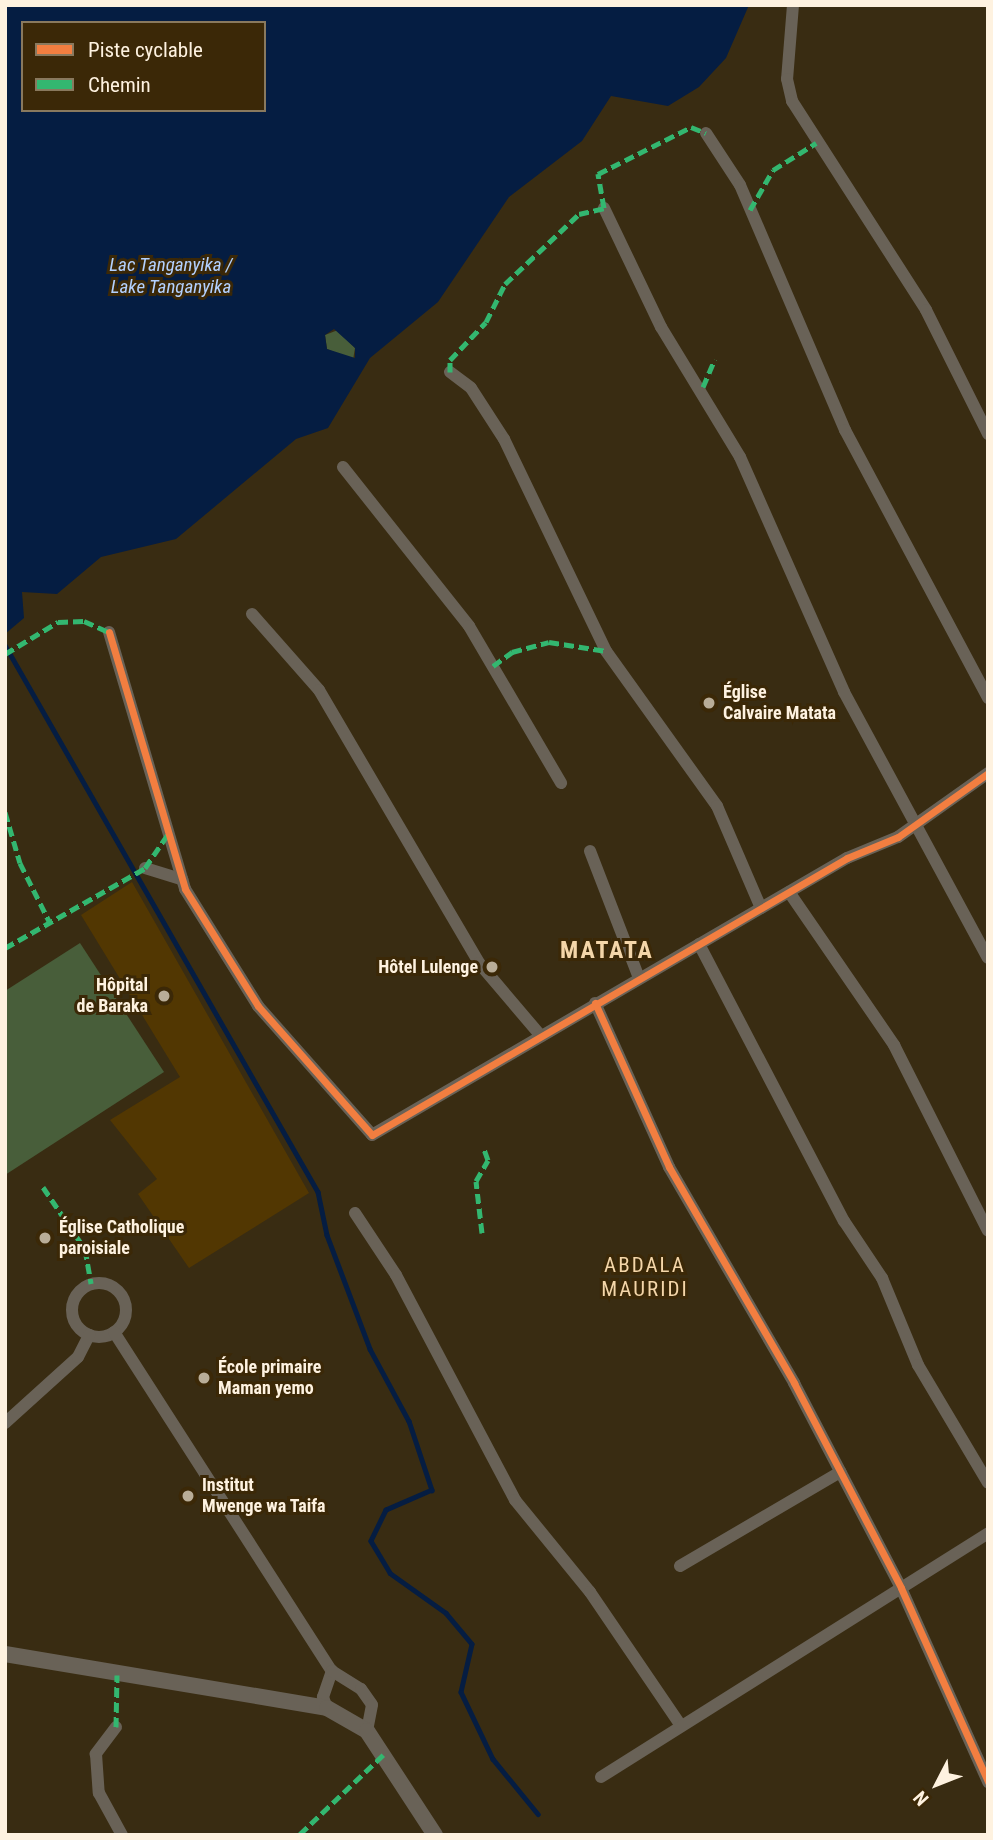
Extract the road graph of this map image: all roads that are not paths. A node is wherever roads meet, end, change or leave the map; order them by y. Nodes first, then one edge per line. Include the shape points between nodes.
1 (793, 5) edge
2 (706, 132) dead end
3 (604, 208) dead end
4 (450, 372) dead end
5 (988, 435) edge
6 (342, 467) dead end
7 (253, 614) dead end
8 (109, 632) dead end
9 (988, 698) edge
10 (988, 773) edge
11 (561, 783) dead end
12 (918, 823) junction
13 (590, 851) dead end
14 (145, 868) dead end
15 (182, 879) junction
16 (789, 892) junction
17 (761, 908) junction
18 (699, 944) junction
19 (988, 958) edge
20 (639, 978) junction
21 (595, 1003) junction
22 (541, 1036) junction
23 (355, 1213) dead end
24 (988, 1231) edge
25 (114, 1332) junction
26 (89, 1335) junction
27 (5, 1423) edge
28 (840, 1472) junction
29 (988, 1483) edge
30 (988, 1533) edge
31 (680, 1566) dead end
32 (901, 1588) junction
33 (5, 1654) edge
34 (332, 1671) junction
35 (327, 1708) junction
36 (681, 1726) junction
37 (116, 1727) dead end
38 (367, 1731) junction
39 (601, 1777) dead end
40 (988, 1782) edge
41 (122, 1835) edge
42 (435, 1835) edge

1 - 5 street via 787,79 792,101 926,310
2 - 9 street via 740,185 845,430
3 - 12 street via 661,327 740,457 844,692
4 - 17 street via 471,388 504,439 606,651 717,806
6 - 11 street via 469,626
7 - 22 street via 319,690 479,964
8 - 15 street
10 - 12 street
12 - 16 street
12 - 19 street
13 - 20 street
14 - 15 street
15 - 22 street via 258,1006 372,1135
16 - 17 street
16 - 24 street via 894,1045
17 - 18 street
18 - 20 street
18 - 29 street via 844,1221 882,1278 918,1365
20 - 21 street
21 - 22 street
21 - 28 street via 669,1167
23 - 36 street via 396,1275 514,1500 590,1592
25 - 26 street
25 - 26 street via 125,1315 122,1296 104,1283 91,1283 73,1301 72,1314
25 - 34 street
26 - 27 street via 78,1357
28 - 31 street
28 - 32 street
30 - 32 street
32 - 36 street
32 - 40 street
33 - 35 street
34 - 35 street via 323,1698
34 - 38 street via 361,1689 372,1705
35 - 38 street
36 - 39 street
37 - 41 street via 96,1754 99,1793
38 - 42 street

